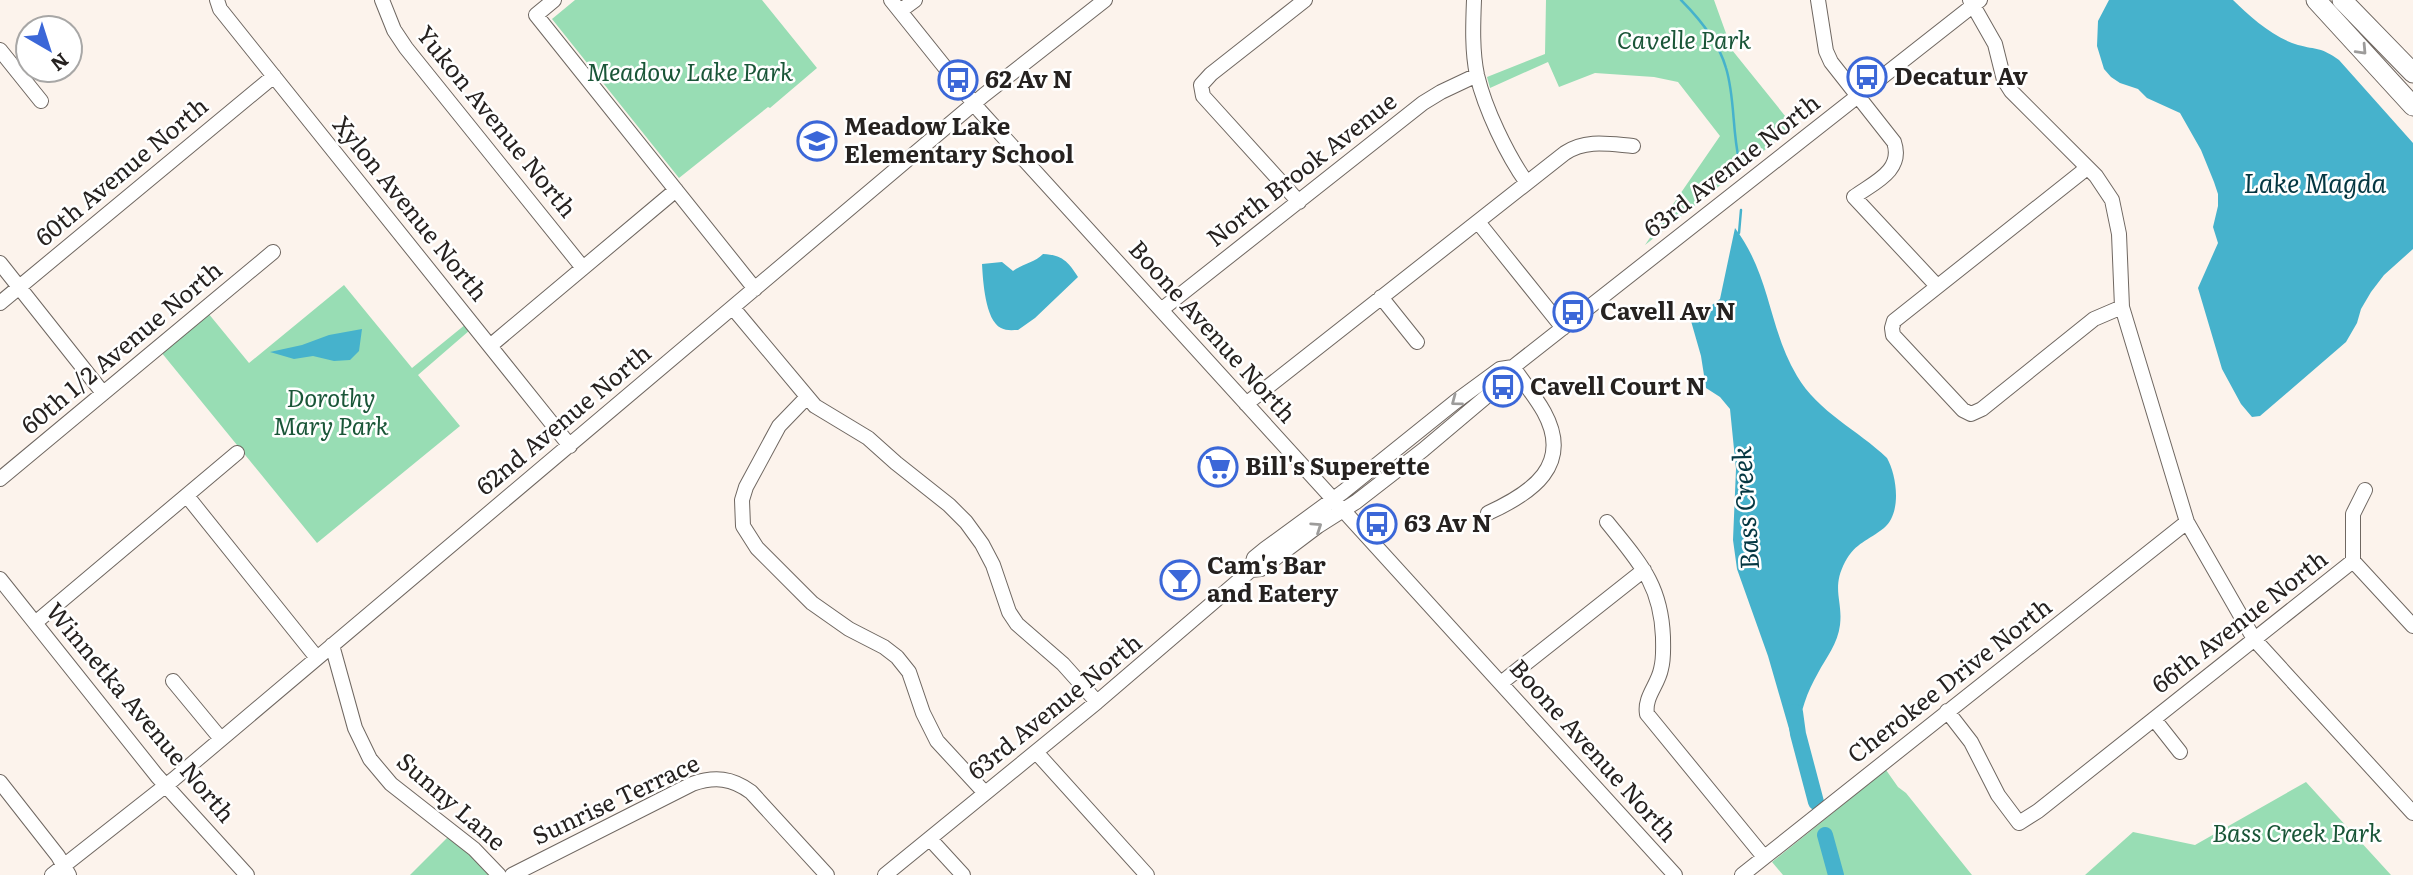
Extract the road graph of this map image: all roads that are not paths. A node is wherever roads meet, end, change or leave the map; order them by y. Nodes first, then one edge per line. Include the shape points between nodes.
1 (217, 0) edge
2 (382, 0) edge
3 (554, 0) edge
4 (915, 0) edge
5 (1105, 0) edge
6 (1305, 0) edge
7 (1474, 0) edge
8 (1818, 0) edge
9 (2316, 0) edge
10 (2342, 0) edge
11 (2359, 0) edge
12 (1974, 2) edge
13 (896, 6) edge
14 (0, 50) edge
15 (2413, 65) edge
16 (2413, 74) edge
17 (1477, 75) junction
18 (274, 76) junction
19 (1857, 96) junction
20 (41, 101) dead end
21 (974, 104) junction
22 (2413, 106) edge
23 (1633, 146) dead end
24 (2087, 168) junction
25 (1527, 183) junction
26 (676, 190) junction
27 (1299, 202) junction
28 (1478, 222) junction
29 (273, 252) dead end
30 (0, 263) edge
31 (583, 268) junction
32 (1937, 286) junction
33 (19, 287) junction
34 (755, 289) junction
35 (1381, 297) junction
36 (0, 303) edge
37 (2122, 307) junction
38 (733, 308) junction
39 (1161, 310) junction
40 (1563, 328) junction
41 (1417, 342) dead end
42 (490, 346) junction
43 (1513, 367) junction
44 (103, 393) junction
45 (807, 397) junction
46 (1246, 404) junction
47 (570, 446) junction
48 (237, 453) dead end
49 (0, 479) edge
50 (2365, 490) dead end
51 (187, 496) junction
52 (1332, 500) junction
53 (1344, 510) junction
54 (1488, 513) dead end
55 (2187, 522) junction
56 (1607, 523) dead end
57 (2353, 561) junction
58 (1251, 570) junction
59 (1644, 570) junction
60 (0, 579) edge
61 (35, 623) junction
62 (2412, 624) edge
63 (2254, 639) junction
64 (332, 645) junction
65 (317, 658) junction
66 (173, 681) dead end
67 (1501, 683) junction
68 (1097, 702) junction
69 (1947, 712) junction
70 (2154, 719) junction
71 (221, 739) junction
72 (1036, 752) junction
73 (2180, 752) dead end
74 (0, 782) edge
75 (165, 786) junction
76 (985, 793) junction
77 (2413, 813) edge
78 (930, 839) junction
79 (1764, 858) junction
80 (67, 870) edge
81 (52, 875) edge
82 (247, 875) edge
83 (499, 875) edge
84 (512, 875) edge
85 (827, 875) edge
86 (885, 875) edge
87 (963, 875) edge
88 (1147, 875) edge
89 (1675, 875) edge
90 (1742, 875) edge

1 - 18 street, Xylon Avenue North
2 - 31 street, Yukon Avenue North via 406,48
3 - 26 street via 536,15
4 - 13 street
5 - 21 street, 62nd Avenue North
6 - 27 street via 1201,85 1203,96
7 - 17 street
8 - 19 street via 1826,51
9 -> 22 highway
10 - 16 highway
11 - 15 highway
12 - 19 street, 63rd Avenue North
12 - 24 street via 1995,44 2004,80
13 - 21 street, Boone Avenue North
14 - 20 street
17 - 25 street via 1509,155
17 - 27 street, North Brook Avenue via 1423,103
18 - 33 street, 60th Avenue North
18 - 42 street, Xylon Avenue North
19 - 32 street via 1897,151 1893,167 1854,197
19 - 40 street, 63rd Avenue North
21 - 34 street, 62nd Avenue North
21 - 39 street, Boone Avenue North
23 - 25 street via 1582,144
24 - 32 street
24 - 37 street via 2108,193 2117,220
25 - 28 street
26 - 31 street
26 - 34 street
27 - 39 street, North Brook Avenue
28 - 35 street
28 - 40 street
29 - 44 street, 60th 1/2 Avenue North
30 - 33 street
31 - 42 street
32 - 37 street via 1894,321 1892,328 1919,363 1971,414 2094,319
33 - 36 street, 60th Avenue North
33 - 44 street
34 - 38 street, 62nd Avenue North
35 - 41 street
35 - 46 street
37 - 55 street
38 - 45 street
38 - 47 street, 62nd Avenue North
39 - 46 street, Boone Avenue North
40 - 43 street, 63rd Avenue North
42 - 47 street, Xylon Avenue North
43 -> 52 street, 63rd Avenue North via 1500,369 1455,402
43 - 53 street, 63rd Avenue North via 1507,380 1487,397
43 - 54 street via 1551,426 1553,455 1548,469 1530,490
44 - 49 street, 60th 1/2 Avenue North
45 - 68 street via 827,415 868,438 966,522 993,565 1017,624
45 - 76 street via 779,426 747,487 742,500 743,526 757,548 812,603 897,657 909,672 937,741
46 - 52 street, Boone Avenue North
47 - 64 street, 62nd Avenue North
48 - 51 street
50 - 57 street via 2353,514
51 - 61 street
51 - 65 street
52 - 53 street, Boone Avenue North
52 - 58 street, 63rd Avenue North via 1254,558
58 -> 53 street, 63rd Avenue North via 1261,569
53 - 67 street, Boone Avenue North
55 - 63 street
55 - 69 street, Cherokee Drive North
56 - 59 street
57 - 62 street
57 - 63 street, 66th Avenue North
58 - 68 street, 63rd Avenue North
59 - 67 street
59 - 79 street via 1661,611 1663,659 1647,715
60 - 61 street, Winnetka Avenue North
61 - 75 street, Winnetka Avenue North
63 - 70 street, 66th Avenue North
63 - 77 street
64 - 65 street, 62nd Avenue North
64 - 83 street, Sunny Lane via 355,728 370,760 391,784 474,849
65 - 71 street, 62nd Avenue North
66 - 71 street
67 - 89 street, Boone Avenue North
68 - 72 street, 63rd Avenue North
69 - 70 street, 66th Avenue North via 1971,742 1998,795 2019,823
69 - 79 street, Cherokee Drive North
70 - 73 street, 66th Avenue North
71 - 75 street, 62nd Avenue North
72 - 76 street, 63rd Avenue North
72 - 88 street
74 - 80 street
75 - 80 street, 62nd Avenue North
75 - 82 street, Winnetka Avenue North
76 - 78 street, 63rd Avenue North
78 - 86 street, 63rd Avenue North
78 - 87 street
79 - 90 street, Cherokee Drive North
80 - 81 street, 62nd Avenue North
84 - 85 street, Sunrise Terrace via 692,784 718,778 751,792

